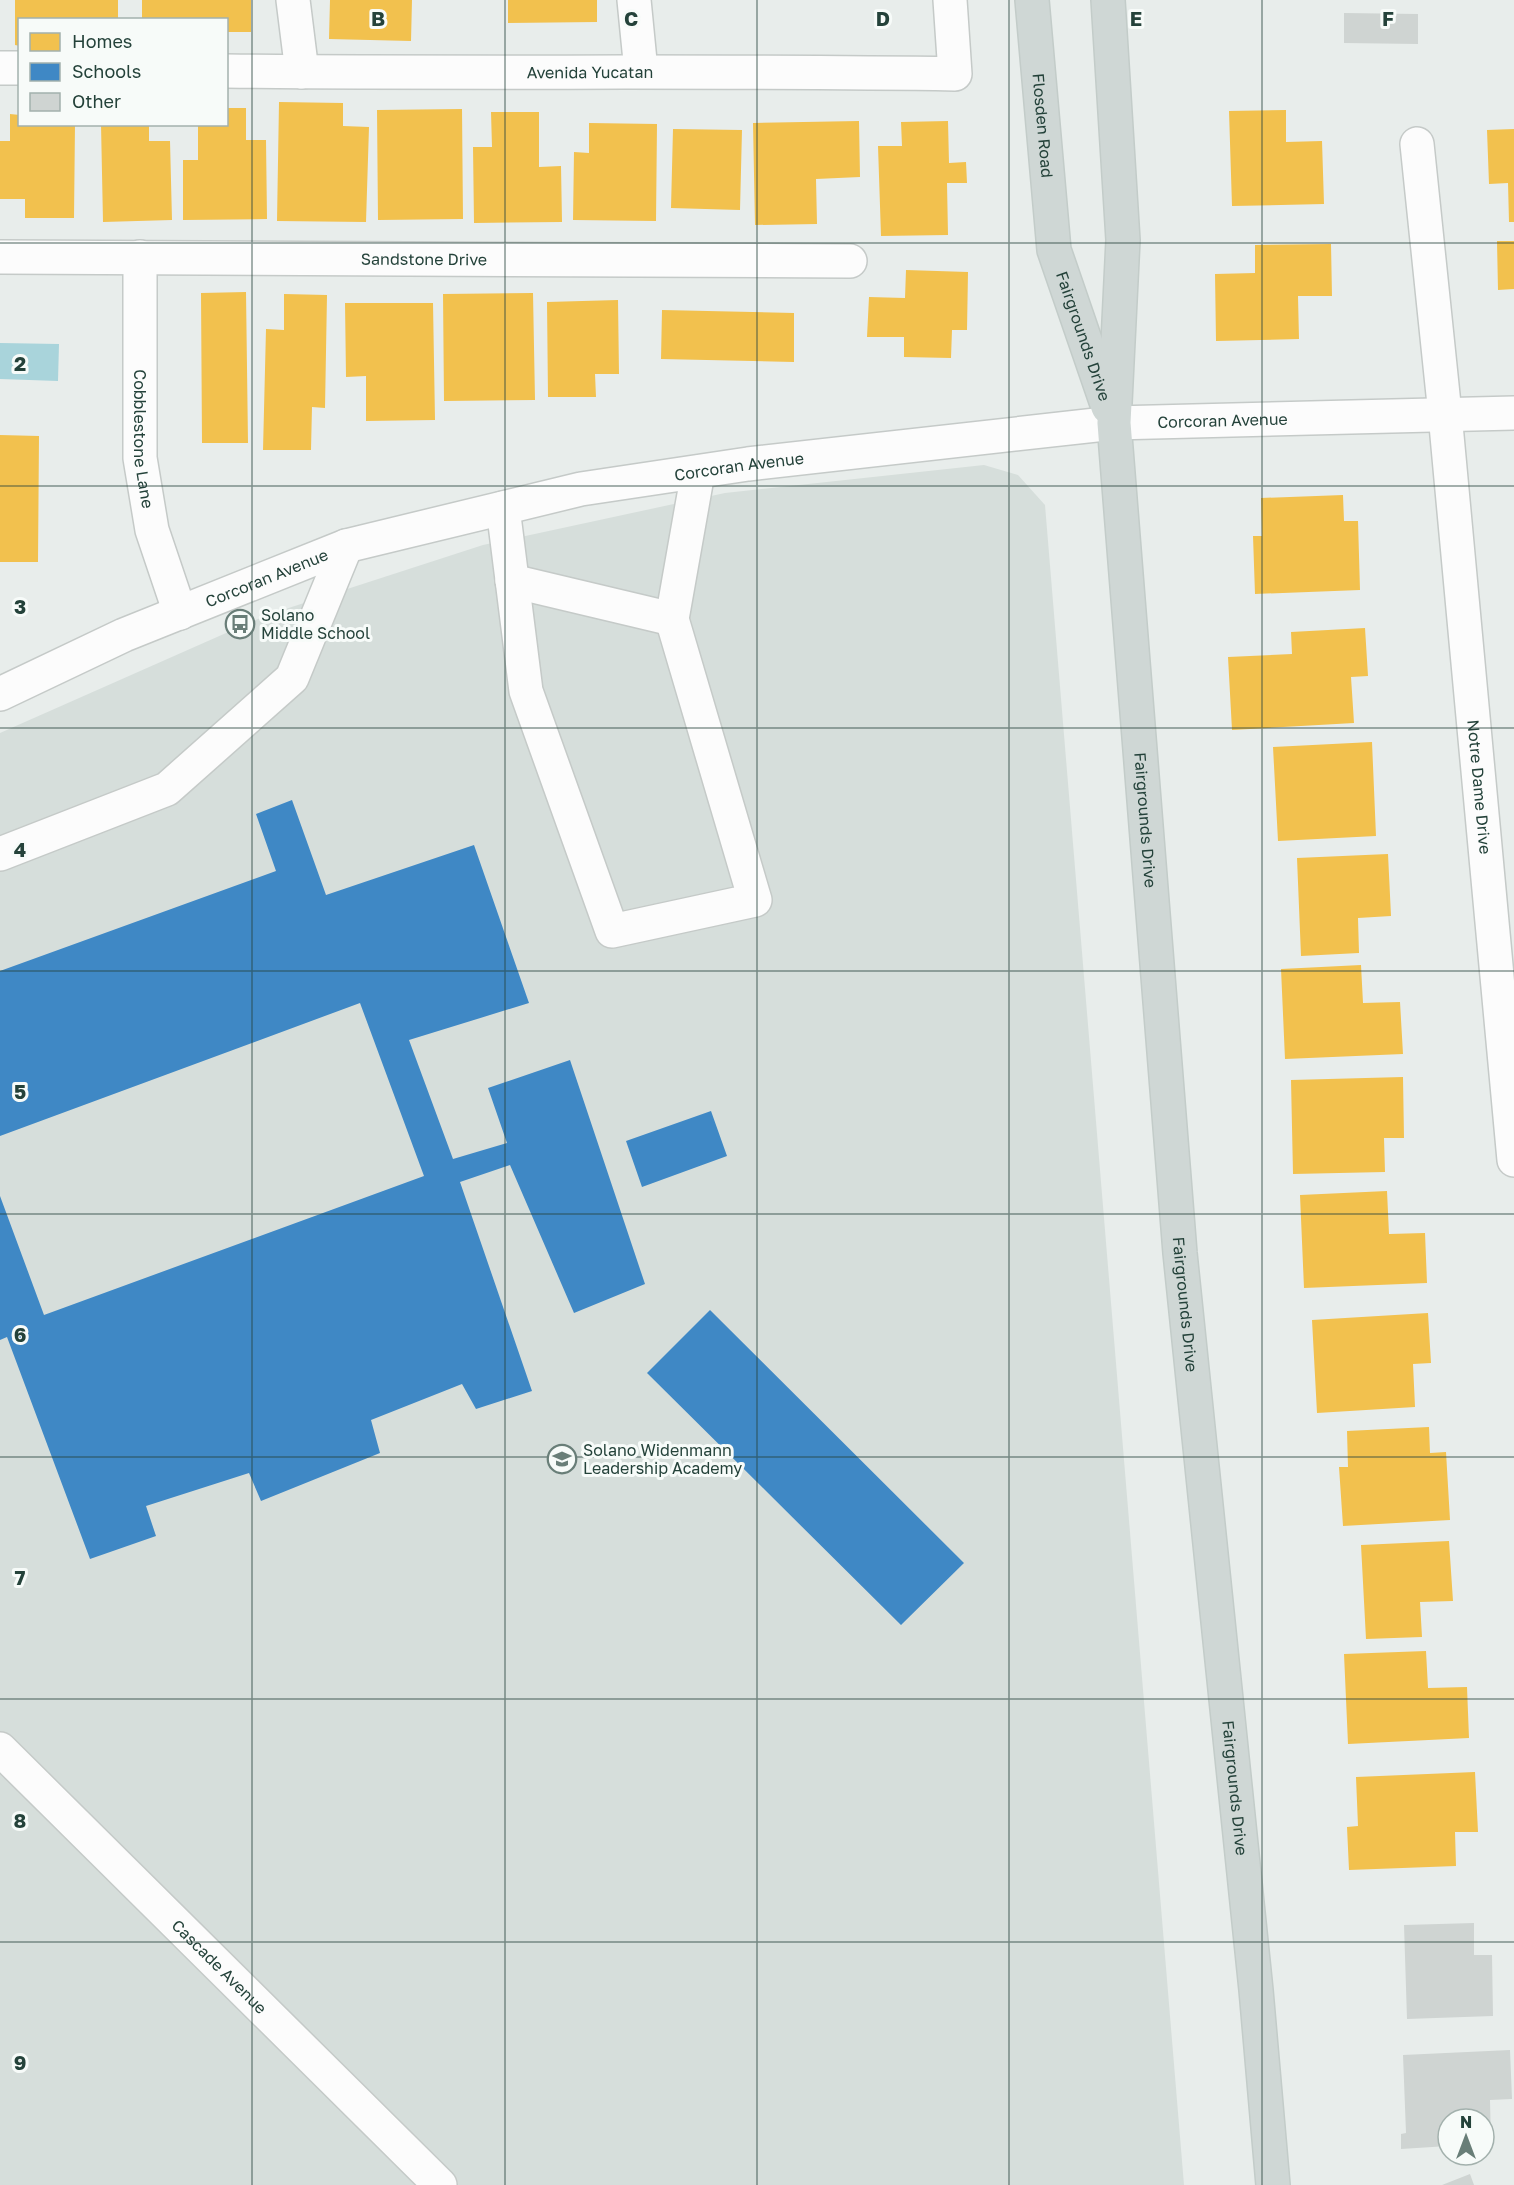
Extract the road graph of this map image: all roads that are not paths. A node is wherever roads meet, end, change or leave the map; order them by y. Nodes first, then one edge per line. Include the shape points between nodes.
1 (293, 0) edge
2 (634, 0) edge
3 (950, 0) edge
4 (1032, 0) edge
5 (1108, 0) edge
6 (0, 68) edge
7 (18, 68) edge
8 (641, 70) junction
9 (228, 71) edge
10 (302, 72) junction
11 (1417, 144) dead end
12 (1054, 250) joint
13 (0, 256) edge
14 (140, 257) junction
15 (850, 261) dead end
16 (1514, 413) edge
17 (1444, 414) junction
18 (1114, 423) junction
19 (698, 472) junction
20 (503, 508) junction
21 (346, 546) junction
22 (512, 581) junction
23 (180, 613) junction
24 (672, 619) junction
25 (0, 694) edge
26 (0, 854) edge
27 (1514, 1160) edge
28 (0, 1749) edge
29 (440, 2185) edge
30 (1273, 2185) edge

1 - 10 street
2 - 8 street
3 - 8 street, Avenida Yucatan via 955,74
4 - 12 main road, Flosden Road
5 - 18 main road, Fairgrounds Drive via 1123,240
6 - 7 street
8 - 10 street, Avenida Yucatan
9 - 10 street, Avenida Yucatan
11 - 17 street, Notre Dame Drive
12 - 18 main road, Fairgrounds Drive
13 - 14 street, Sandstone Drive
14 - 15 street, Sandstone Drive
14 - 23 street, Cobblestone Lane via 140,458 152,530
16 - 17 street, Corcoran Avenue
17 - 18 street, Corcoran Avenue
17 - 27 street, Notre Dame Drive
18 - 19 street, Corcoran Avenue
18 - 30 main road, Fairgrounds Drive via 1180,1253
19 - 20 street, Corcoran Avenue via 581,489
19 - 24 street
20 - 21 street, Corcoran Avenue
20 - 22 street
21 - 23 street, Corcoran Avenue
21 - 26 street via 292,678 167,789
22 - 24 street
22 - 24 street via 526,691 612,931 755,900
23 - 25 street, Corcoran Avenue
28 - 29 street, Cascade Avenue

